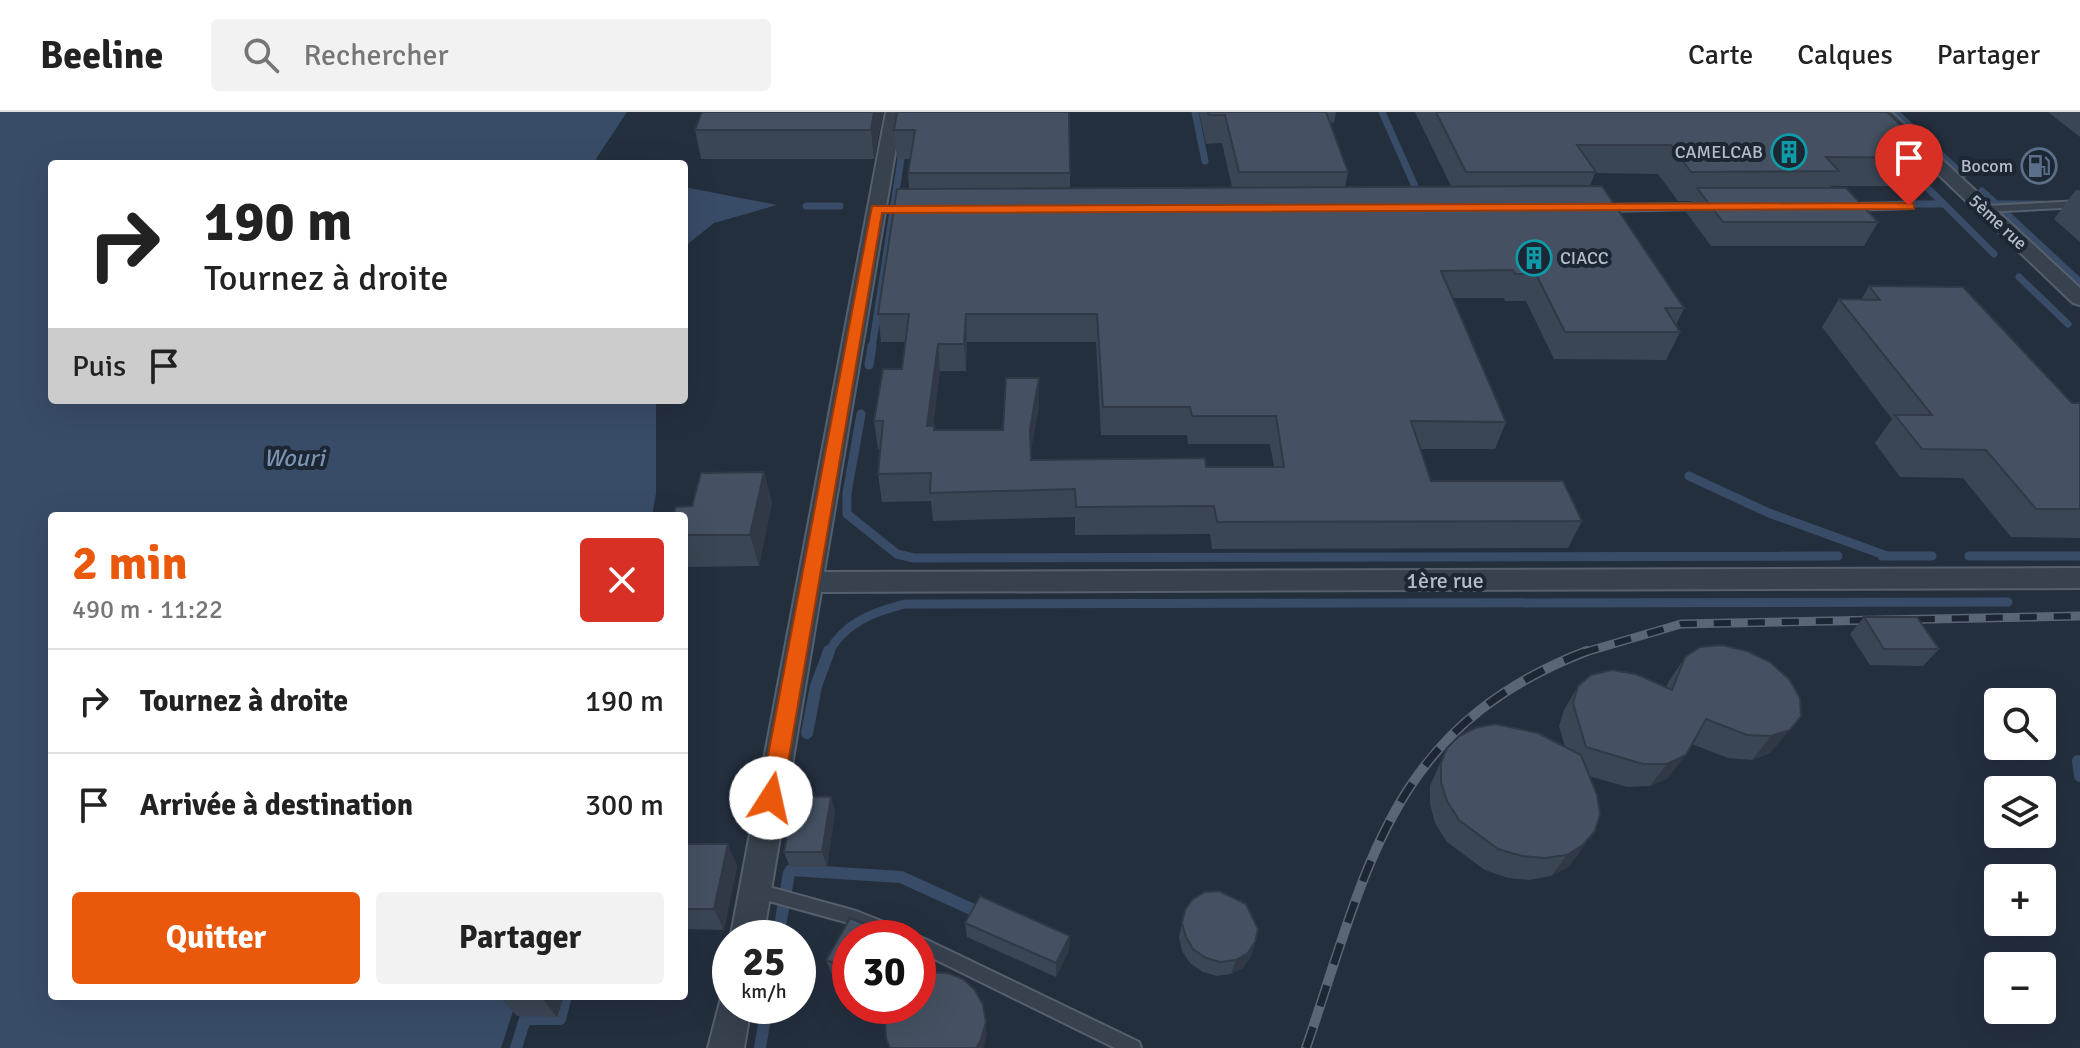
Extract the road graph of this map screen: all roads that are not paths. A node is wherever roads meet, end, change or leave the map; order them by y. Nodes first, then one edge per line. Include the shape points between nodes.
1 (894, 112) edge
2 (1881, 112) edge
3 (2080, 204) edge
4 (1909, 206) dead end
5 (1718, 207) edge
6 (1830, 207) edge
7 (1591, 208) edge
8 (1984, 209) junction
9 (2080, 299) edge
10 (2080, 578) edge
11 (810, 582) junction
12 (755, 890) junction
13 (749, 920) edge
14 (861, 920) edge
15 (936, 952) edge
16 (731, 1024) edge
17 (726, 1048) edge
18 (1133, 1048) edge

1 - 11 street via 884,209
2 - 8 street, 5ème rue
3 - 8 lane
4 - 6 lane
5 - 7 lane
8 - 9 street, 5ème rue
10 - 11 street, 1ère rue
11 - 12 street
12 - 13 street
12 - 14 lane
15 - 18 lane
16 - 17 street

